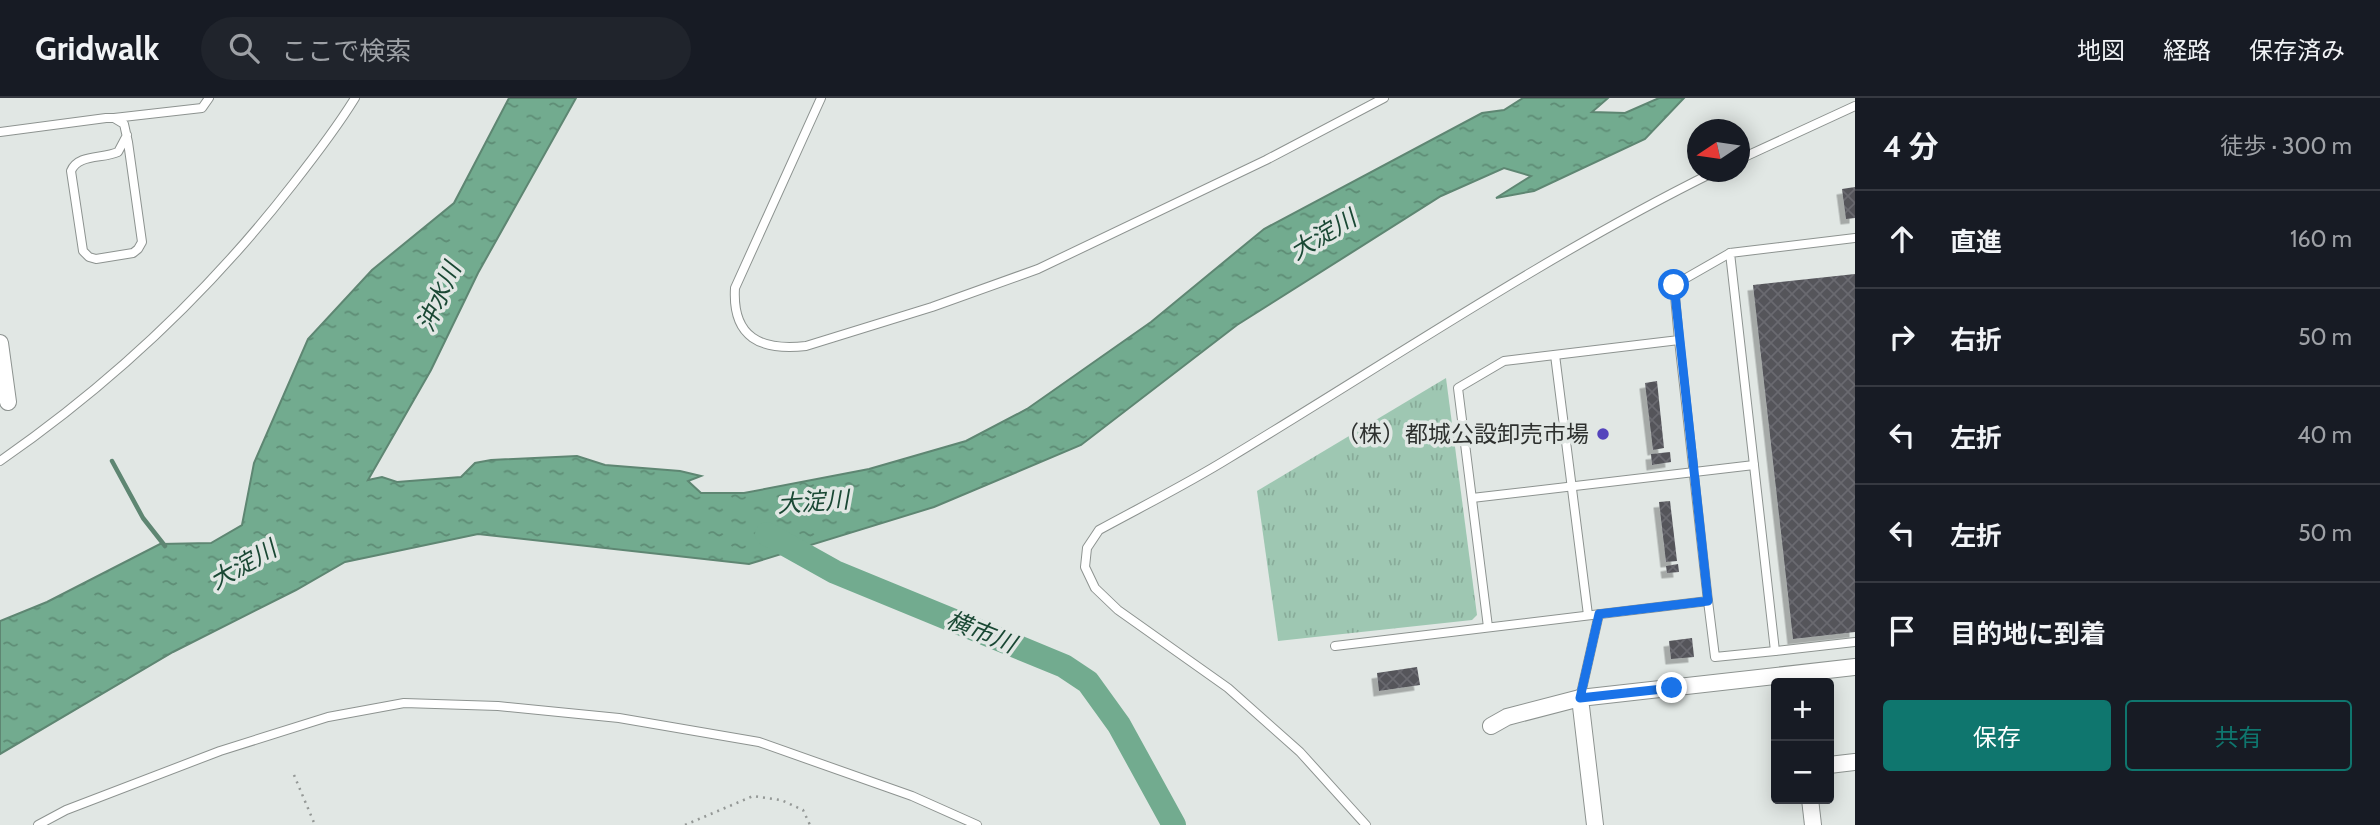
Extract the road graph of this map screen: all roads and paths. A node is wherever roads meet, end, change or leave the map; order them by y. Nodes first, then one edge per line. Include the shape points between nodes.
1 (209, 98) edge
2 (355, 98) edge
3 (821, 98) edge
4 (1384, 98) edge
5 (1855, 106) edge
6 (114, 118) junction
7 (0, 132) edge
8 (127, 135) junction
9 (1750, 154) edge
10 (1694, 182) edge
11 (1855, 238) edge
12 (1730, 253) junction
13 (1679, 340) junction
14 (0, 343) edge
15 (1555, 355) junction
16 (8, 402) dead end
17 (0, 461) edge
18 (1754, 465) junction
19 (1693, 472) junction
20 (1572, 486) junction
21 (1472, 498) junction
22 (1708, 601) junction
23 (1599, 614) junction
24 (1588, 615) junction
25 (1488, 627) junction
26 (1855, 642) edge
27 (1335, 646) dead end
28 (1774, 651) junction
29 (1855, 667) edge
30 (1792, 678) edge
31 (1771, 680) edge
32 (1580, 698) junction
33 (1490, 726) dead end
34 (1855, 762) edge
35 (1834, 764) edge
36 (294, 775) dead end
37 (1811, 804) edge
38 (38, 825) edge
39 (314, 825) edge
40 (685, 825) edge
41 (810, 825) edge
42 (977, 825) edge
43 (1366, 825) edge
44 (1595, 825) edge
45 (1813, 825) edge

1 - 6 lane via 202,108
2 - 17 lane via 281,199 190,303 113,373
3 - 4 lane via 735,288 737,319 755,341 768,346 806,346 1038,269
5 - 9 lane
6 - 7 lane
6 - 8 lane via 124,124
8 - 8 lane via 142,242 133,253 96,259 83,251 71,172 80,160 118,152
10 - 43 lane via 1569,250 1226,460 1099,530 1087,548 1085,568 1096,588 1118,610 1228,688 1300,752
11 - 12 lane
12 - 13 lane via 1674,285
12 - 18 lane
13 - 15 lane
13 - 19 lane
14 - 16 street
15 - 20 lane
15 - 21 lane via 1504,361 1458,388
18 - 19 lane
18 - 28 lane
19 - 20 lane
19 - 22 lane
20 - 21 lane
20 - 24 lane
21 - 25 lane
22 - 23 lane
22 - 28 lane via 1715,657
23 - 24 lane
23 - 32 lane
24 - 25 lane
25 - 27 lane
26 - 28 lane
29 - 30 street
31 - 32 street
32 - 33 street via 1507,717
32 - 44 street
34 - 35 street
36 - 39 path
37 - 45 street
38 - 42 lane via 220,751 328,717 404,703 498,706 619,718 760,742 912,796
40 - 41 path via 753,796 781,800 803,810

